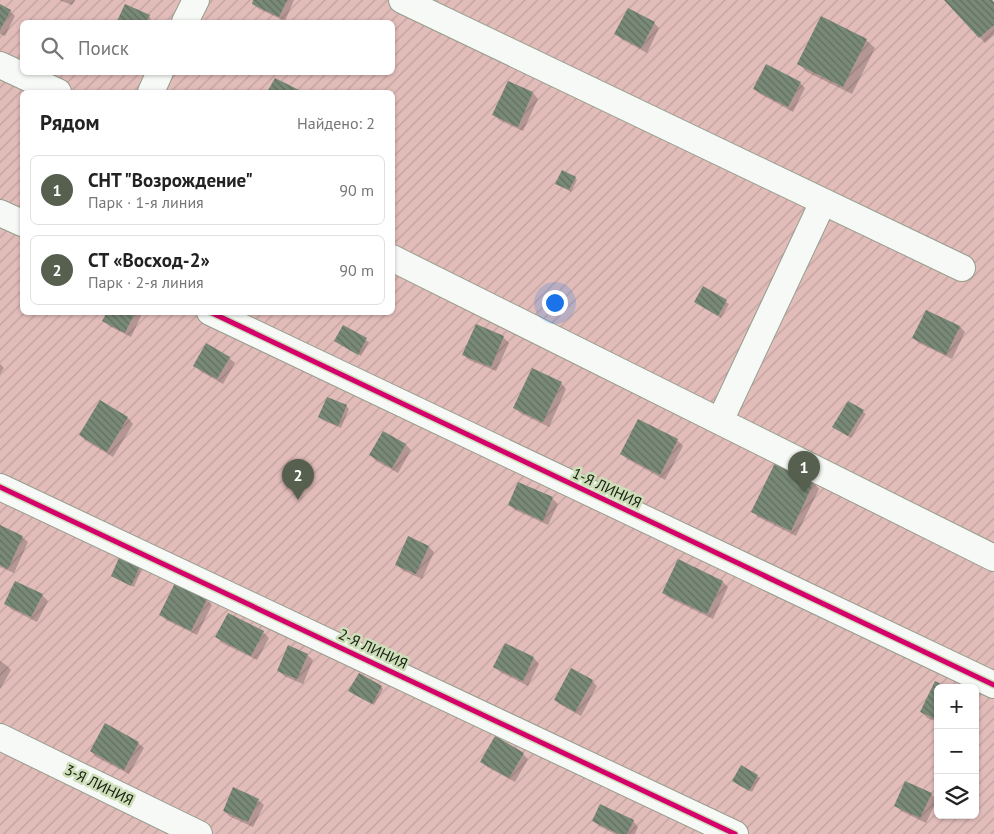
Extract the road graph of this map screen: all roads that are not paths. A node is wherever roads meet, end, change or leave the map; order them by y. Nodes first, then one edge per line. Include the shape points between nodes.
1 (196, 0) edge
2 (402, 0) edge
3 (186, 20) edge
4 (0, 65) edge
5 (20, 74) edge
6 (21, 75) edge
7 (159, 75) edge
8 (54, 90) edge
9 (152, 90) edge
10 (822, 202) junction
11 (395, 259) edge
12 (962, 268) dead end
13 (216, 315) edge
14 (720, 421) junction
15 (0, 487) edge
16 (994, 558) edge
17 (994, 685) edge
18 (0, 737) edge
19 (199, 834) edge
20 (735, 834) edge

1 - 3 street
2 - 10 street
4 - 5 street
6 - 8 street
7 - 9 street
10 - 12 street
10 - 14 street
11 - 14 street
13 - 17 street, 1-Я ЛИНИЯ
14 - 16 street
15 - 20 street, 2-Я ЛИНИЯ
18 - 19 street, 3-Я ЛИНИЯ

